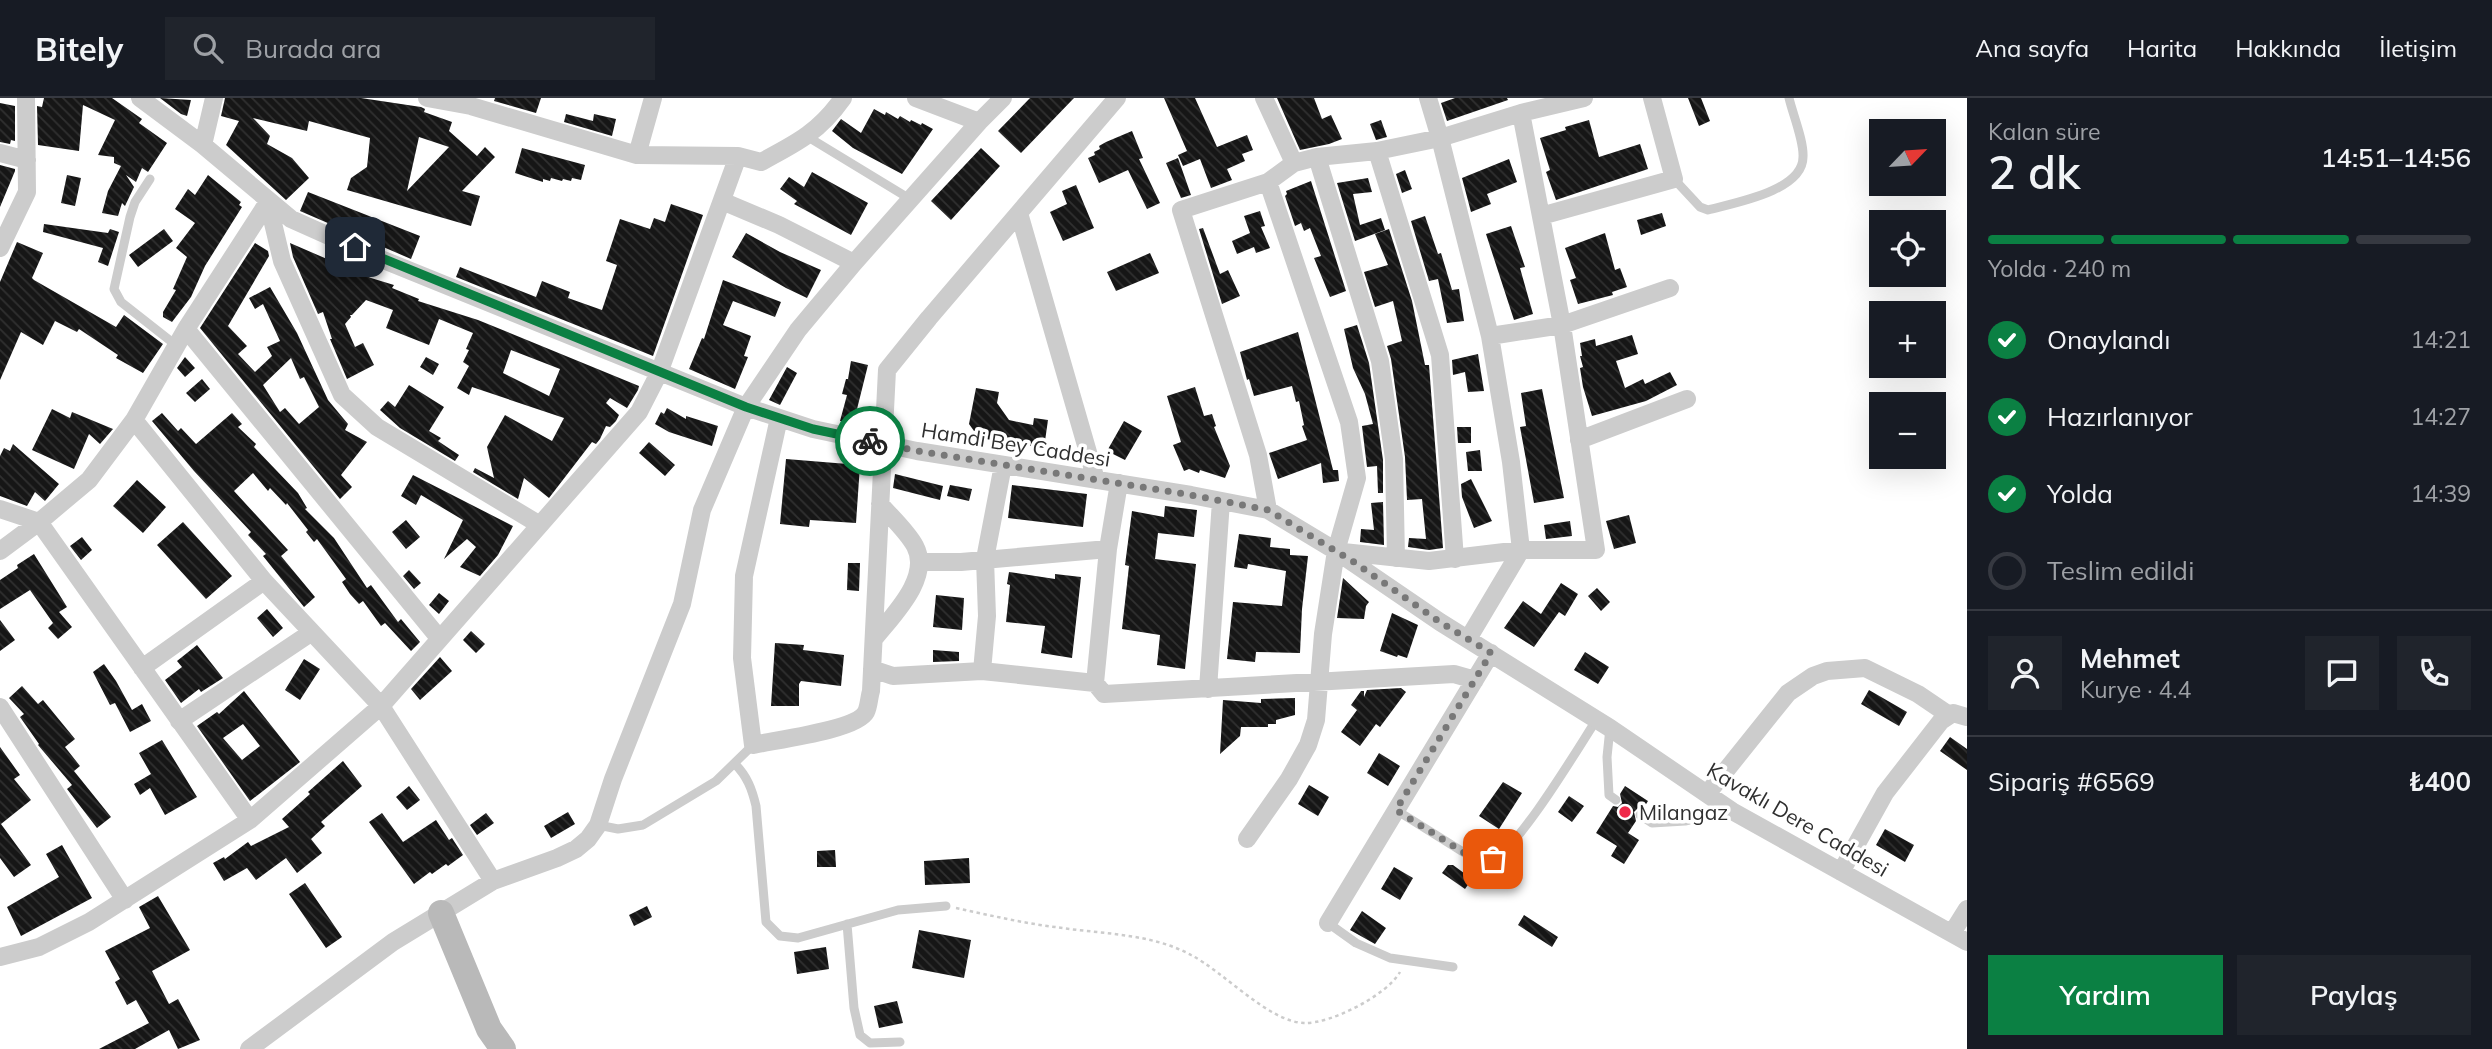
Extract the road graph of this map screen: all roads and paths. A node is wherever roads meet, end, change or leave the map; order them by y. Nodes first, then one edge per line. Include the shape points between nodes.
1 (26, 98) edge
2 (140, 98) edge
3 (214, 98) edge
4 (427, 98) edge
5 (653, 98) edge
6 (843, 98) edge
7 (916, 98) edge
8 (1003, 98) edge
9 (1117, 98) edge
10 (1264, 98) edge
11 (1428, 98) edge
12 (1584, 98) edge
13 (1652, 98) edge
14 (1789, 98) edge
15 (1521, 113) junction
16 (979, 122) junction
17 (808, 137) junction
18 (1440, 138) junction
19 (203, 145) junction
20 (1377, 150) junction
21 (0, 153) edge
22 (637, 155) junction
23 (738, 156) junction
24 (1317, 157) junction
25 (27, 160) junction
26 (1294, 163) junction
27 (150, 179) dead end
28 (1674, 179) junction
29 (1268, 182) junction
30 (911, 199) junction
31 (722, 201) junction
32 (268, 202) junction
33 (1019, 213) junction
34 (1541, 216) junction
35 (0, 248) edge
36 (854, 263) junction
37 (1670, 288) dead end
38 (1562, 325) junction
39 (186, 329) junction
40 (1490, 336) junction
41 (177, 346) junction
42 (659, 373) junction
43 (1687, 399) dead end
44 (746, 407) junction
45 (779, 418) junction
46 (134, 420) junction
47 (1579, 440) junction
48 (883, 444) junction
49 (1003, 465) junction
50 (1096, 480) junction
51 (1119, 483) junction
52 (1221, 501) junction
53 (880, 504) junction
54 (0, 509) edge
55 (1268, 510) junction
56 (39, 522) junction
57 (540, 525) junction
58 (1108, 550) junction
59 (1521, 550) junction
60 (0, 551) edge
61 (1336, 551) junction
62 (1396, 558) junction
63 (985, 559) junction
64 (1455, 559) junction
65 (920, 562) junction
66 (264, 581) junction
67 (312, 632) junction
68 (439, 638) junction
69 (874, 639) junction
70 (1468, 639) junction
71 (1491, 653) junction
72 (142, 668) junction
73 (872, 669) junction
74 (982, 671) junction
75 (1475, 680) junction
76 (1321, 681) junction
77 (1095, 683) junction
78 (1209, 689) junction
79 (381, 706) junction
80 (0, 707) edge
81 (1958, 716) edge
82 (179, 721) junction
83 (1604, 724) junction
84 (753, 745) junction
85 (736, 764) junction
86 (1707, 793) junction
87 (1616, 800) dead end
88 (1396, 810) junction
89 (1732, 811) junction
90 (1640, 815) dead end
91 (250, 820) junction
92 (598, 825) junction
93 (1247, 839) dead end
94 (1841, 872) junction
95 (493, 881) junction
96 (125, 900) junction
97 (946, 906) joint
98 (1967, 909) edge
99 (441, 913) junction
100 (1328, 923) joint
101 (846, 924) junction
102 (1959, 937) edge
103 (0, 957) edge
104 (1405, 961) junction
105 (1453, 967) dead end
106 (900, 1042) dead end
107 (248, 1049) edge
108 (503, 1049) edge

1 - 25 street
2 - 19 street, Hamdi Bey Caddesi
3 - 19 street
4 - 22 street via 471,106
5 - 22 street
6 - 17 street
7 - 16 street
8 - 16 street
9 - 33 street
10 - 26 street
11 - 18 street
12 - 15 street
13 - 28 street
14 - 28 lane via 1804,156 1787,184 1708,210
15 - 18 street
15 - 34 street
16 - 30 street
17 - 23 street via 761,162
17 - 30 lane
18 - 20 street
18 - 40 street
19 - 32 street, Hamdi Bey Caddesi
20 - 24 street
20 - 64 street via 1440,355
21 - 25 street
22 - 23 street
23 - 31 street
24 - 26 street
24 - 62 street via 1380,361 1394,459
25 - 35 street via 27,192
26 - 29 street
27 - 41 lane via 135,202 113,285 121,302
28 - 34 street
29 - 55 street via 1181,210 1258,455
29 - 61 street via 1349,422 1357,478
30 - 36 street
31 - 36 street
31 - 42 street
32 - 39 street
32 - 42 street, Hamdi Bey Caddesi via 291,219 364,251
32 - 57 street via 282,261 342,394 377,427
33 - 48 street via 887,370
33 - 50 street
34 - 38 street
36 - 44 street via 797,330
37 - 38 street
38 - 40 street
38 - 47 street
39 - 41 street
39 - 68 street
40 - 59 street
41 - 46 street
42 - 44 street, Hamdi Bey Caddesi
42 - 57 street via 639,412
43 - 47 street
44 - 45 street, Hamdi Bey Caddesi
44 - 92 street via 702,510 682,604
45 - 48 street, Hamdi Bey Caddesi
45 - 84 street via 744,576 742,658
46 - 56 street via 89,480
46 - 66 street
47 - 59 street via 1596,550
48 - 49 street, Hamdi Bey Caddesi
48 - 53 street
49 - 50 street, Hamdi Bey Caddesi
49 - 63 street
50 - 51 street, Hamdi Bey Caddesi
51 - 52 street, Hamdi Bey Caddesi
51 - 58 street
52 - 55 street, Hamdi Bey Caddesi
52 - 78 street
53 - 65 street via 915,545
53 - 69 street
54 - 56 street
55 - 61 street, Hamdi Bey Caddesi
56 - 60 street
56 - 72 street
57 - 68 street
58 - 63 street
58 - 77 street
59 - 64 street
59 - 70 street
61 - 62 street
61 - 70 street, Hamdi Bey Caddesi
61 - 76 street
62 - 64 street
63 - 65 street
63 - 74 street via 987,616
65 - 69 street via 909,595
66 - 67 street
66 - 72 street
67 - 79 street
67 - 82 street
68 - 79 street
69 - 73 street
70 - 71 street, Hamdi Bey Caddesi
71 - 75 street
71 - 83 street, Hamdi Bey Caddesi
72 - 82 street
73 - 74 street via 893,677
73 - 84 street via 865,713 856,721
74 - 77 street
75 - 76 street via 1454,674
75 - 88 street
76 - 78 street
76 - 93 street via 1317,720 1308,745
77 - 78 street via 1104,694
79 - 91 street
79 - 95 street
80 - 96 street
81 - 86 street via 1865,668 1827,671 1788,693
81 - 94 street via 1941,721 1885,793
82 - 91 street
83 - 86 street, Kavaklı Dere Caddesi
83 - 87 lane via 1609,795
83 - 88 lane via 1493,859 1471,857
84 - 85 lane
85 - 92 lane via 643,825 618,829
85 - 101 lane via 753,791 764,915 770,928 792,939
86 - 89 street, Kavaklı Dere Caddesi
88 - 100 street
89 - 90 lane via 1653,823
89 - 94 street, Kavaklı Dere Caddesi
91 - 96 street
92 - 95 street via 576,849
94 - 102 street, Kavaklı Dere Caddesi
95 - 99 street
96 - 103 street via 39,947
97 - 101 lane via 898,910
97 - 104 path via 1177,948 1283,1019 1303,1023 1332,1019 1389,986
98 - 102 street
99 - 107 street via 393,942
99 - 108 street via 489,1029
100 - 104 lane via 1356,943
101 - 106 lane via 860,1035 870,1043
104 - 105 lane

